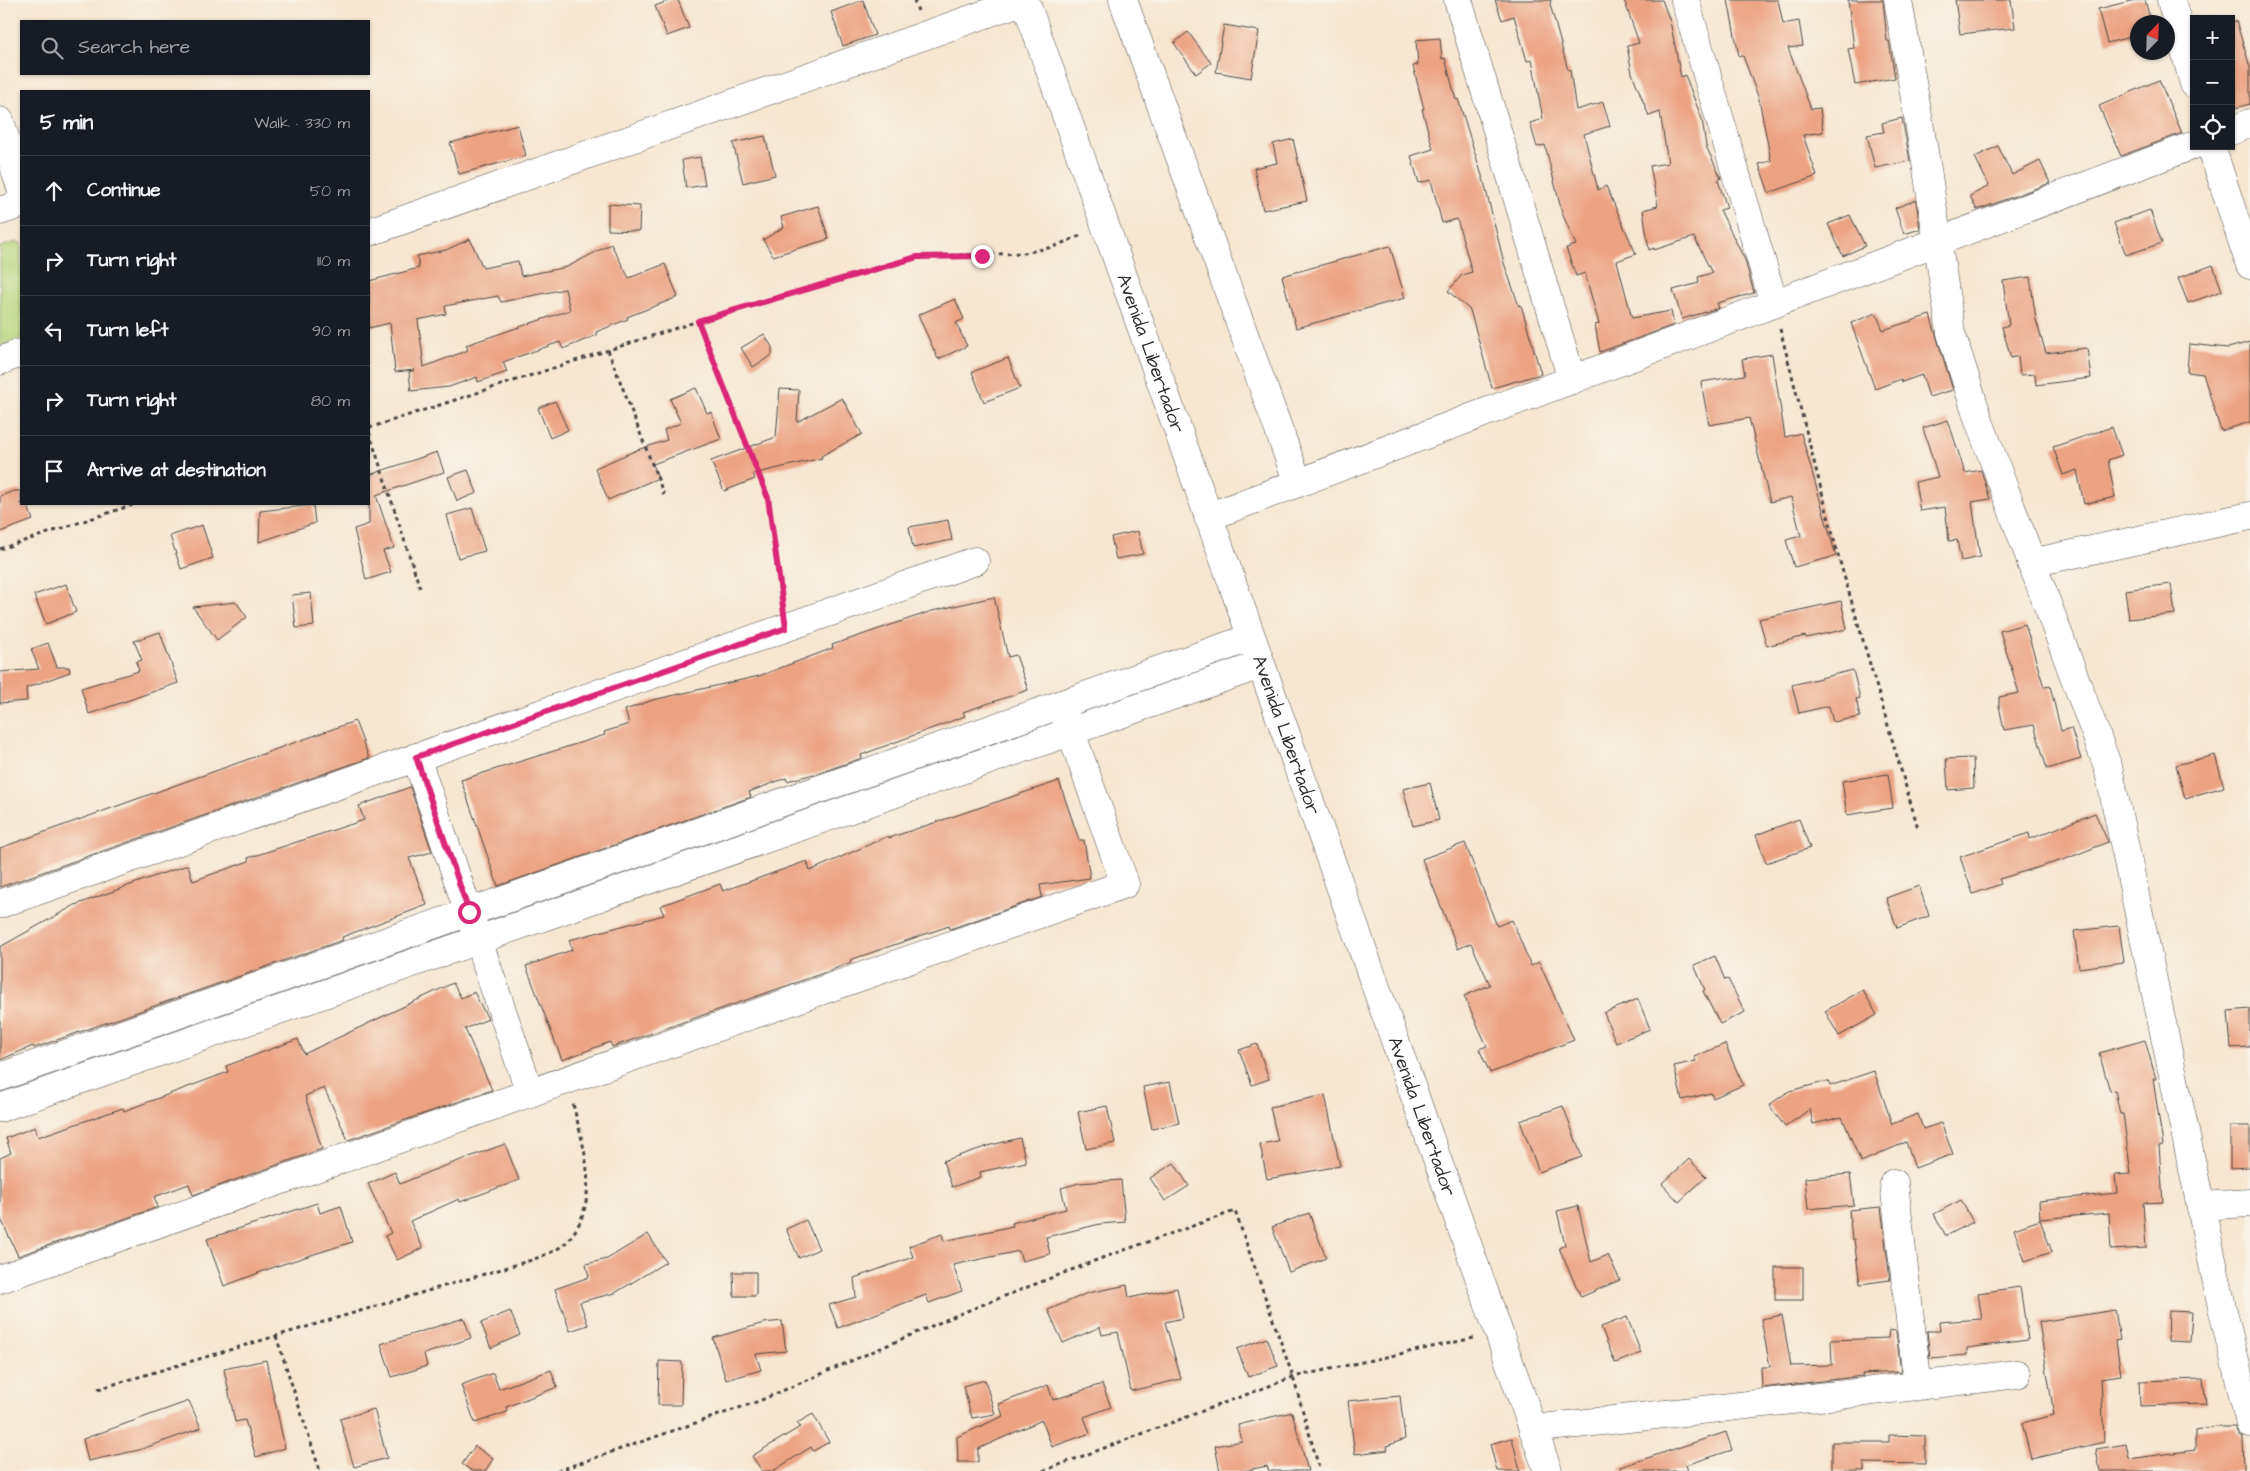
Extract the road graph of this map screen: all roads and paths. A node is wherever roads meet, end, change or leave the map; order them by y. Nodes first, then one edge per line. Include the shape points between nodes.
1 (1025, 0) edge
2 (1123, 0) edge
3 (1458, 0) edge
4 (1685, 0) edge
5 (1898, 0) edge
6 (2171, 0) edge
7 (2190, 69) edge
8 (0, 121) edge
9 (2250, 124) edge
10 (2235, 129) edge
11 (2190, 147) edge
12 (2212, 150) edge
13 (20, 185) edge
14 (20, 204) edge
15 (0, 211) edge
16 (1105, 226) junction
17 (370, 232) edge
18 (1938, 242) junction
19 (2250, 265) edge
20 (1774, 304) junction
21 (698, 321) junction
22 (608, 350) junction
23 (20, 353) edge
24 (0, 360) edge
25 (1572, 380) junction
26 (370, 428) edge
27 (370, 435) edge
28 (1298, 483) junction
29 (664, 495) dead end
30 (133, 505) edge
31 (2250, 516) edge
32 (1208, 517) junction
33 (0, 548) edge
34 (975, 561) dead end
35 (2032, 562) junction
36 (420, 588) dead end
37 (786, 628) junction
38 (1250, 638) junction
39 (1260, 665) junction
40 (1061, 704) junction
41 (1070, 731) junction
42 (416, 757) junction
43 (1918, 828) dead end
44 (0, 904) edge
45 (469, 912) junction
46 (478, 940) junction
47 (0, 1077) edge
48 (567, 1080) junction
49 (530, 1093) junction
50 (0, 1108) edge
51 (1894, 1183) dead end
52 (2250, 1203) edge
53 (2201, 1206) junction
54 (0, 1279) edge
55 (1498, 1333) junction
56 (276, 1336) junction
57 (2017, 1374) dead end
58 (1294, 1377) junction
59 (1918, 1387) junction
60 (98, 1390) dead end
61 (2250, 1424) edge
62 (1533, 1429) junction
63 (320, 1471) edge
64 (557, 1471) edge
65 (1043, 1471) edge
66 (1320, 1471) edge
67 (1548, 1471) edge

1 - 16 main road, Avenida Libertador
1 - 17 main road
2 - 28 main road
3 - 25 main road
4 - 20 main road
5 - 18 main road
6 - 7 main road
8 - 13 main road
9 - 10 main road
11 - 18 main road
12 - 19 main road
14 - 15 main road
16 - 21 path via 1053,247 1024,253 917,257
16 - 32 main road, Avenida Libertador
18 - 20 main road
18 - 35 main road via 1954,340 1979,421
20 - 25 main road
20 - 43 path via 1838,555
21 - 22 path
21 - 37 path via 768,498
22 - 26 path
22 - 29 path
23 - 24 main road
25 - 28 main road
27 - 36 path
28 - 32 main road
30 - 33 path
31 - 35 main road
32 - 38 main road, Avenida Libertador
34 - 37 main road
35 - 53 main road via 2108,767
37 - 42 main road
38 - 39 main road, Avenida Libertador
38 - 40 main road
39 - 41 main road
39 - 55 main road, Avenida Libertador
40 - 41 main road
40 - 45 main road
41 - 46 main road
41 - 48 main road via 1125,884
42 - 44 main road
42 - 45 main road
45 - 46 main road
45 - 47 main road
46 - 49 main road
46 - 50 main road
48 - 49 main road
48 - 56 path via 586,1158 588,1184 581,1219 564,1246 534,1259
49 - 54 main road
51 - 59 main road
52 - 53 main road
53 - 61 main road
55 - 58 path
55 - 62 main road, Avenida Libertador
56 - 60 path
56 - 63 path
57 - 59 main road
58 - 64 path via 1235,1211 964,1312 759,1401
58 - 65 path
58 - 66 path
59 - 62 main road
62 - 67 main road, Avenida Libertador

